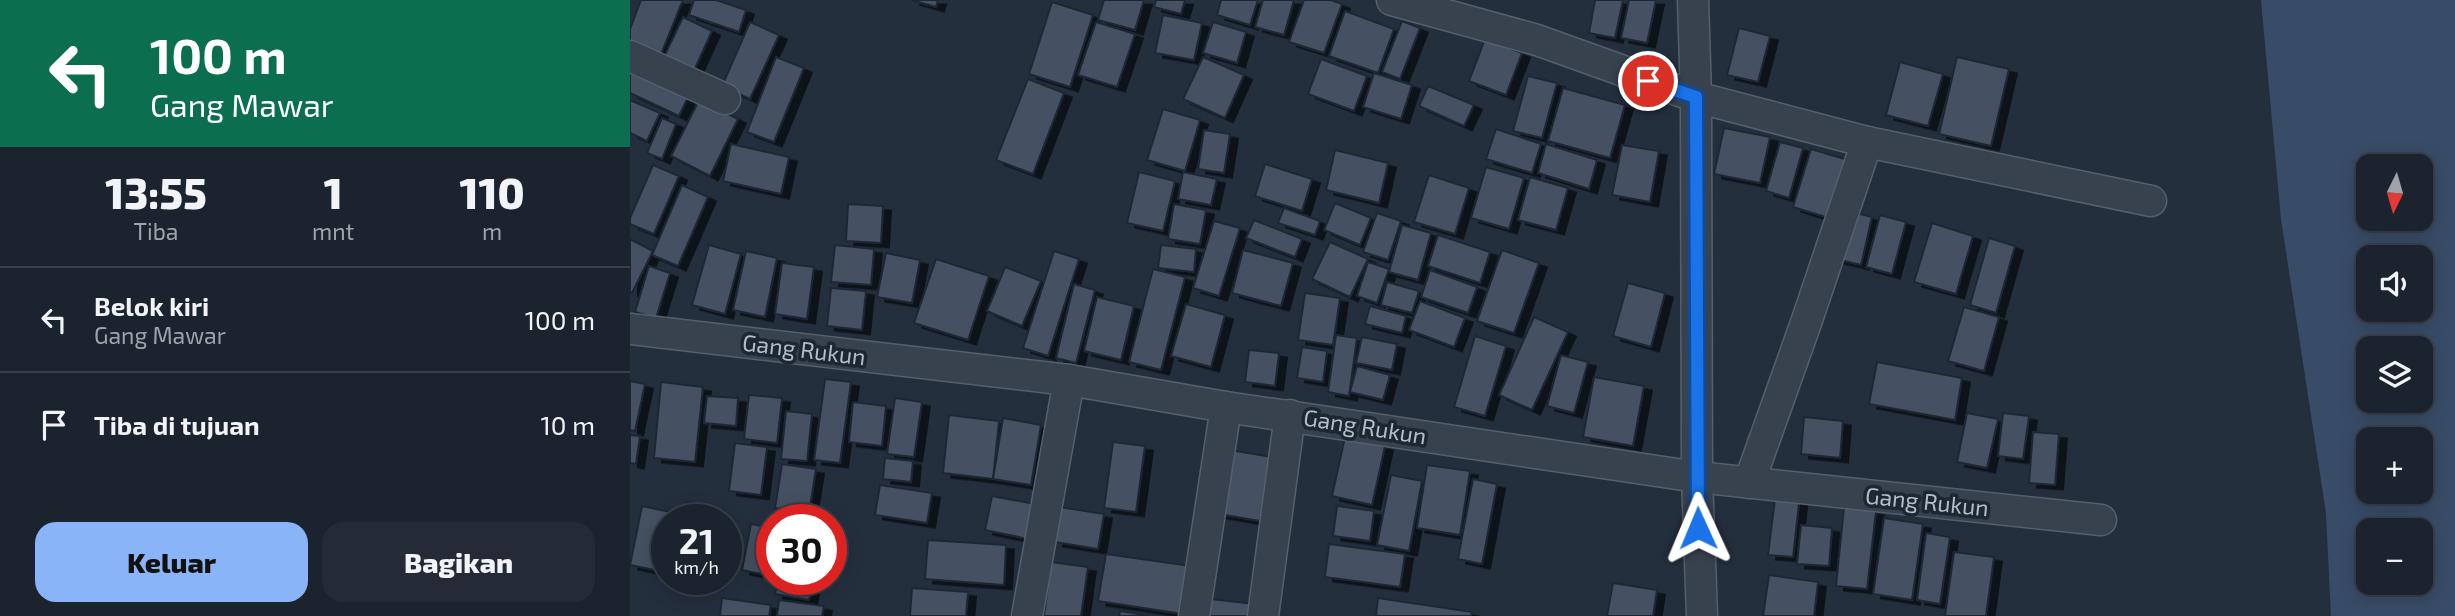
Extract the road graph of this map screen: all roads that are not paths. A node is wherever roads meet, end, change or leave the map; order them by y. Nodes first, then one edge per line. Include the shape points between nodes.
1 (1392, 0) edge
2 (1693, 0) edge
3 (630, 56) edge
4 (1696, 97) junction
5 (725, 99) dead end
6 (1867, 142) junction
7 (2151, 201) dead end
8 (630, 329) edge
9 (1069, 380) junction
10 (1227, 407) junction
11 (1290, 415) junction
12 (1697, 477) junction
13 (1749, 483) junction
14 (2101, 520) dead end
15 (1700, 612) edge
16 (1027, 616) edge
17 (1194, 616) edge
18 (1263, 616) edge

1 - 4 street via 1537,40
2 - 4 street
3 - 5 street
4 - 6 street
4 - 12 street
6 - 7 street
6 - 13 street
8 - 9 street, Gang Rukun
9 - 10 street, Gang Rukun
9 - 16 street
10 - 11 street, Gang Rukun
10 - 17 street
11 - 12 street, Gang Rukun
11 - 18 street
12 - 13 street, Gang Rukun
12 - 15 street
13 - 14 street, Gang Rukun

